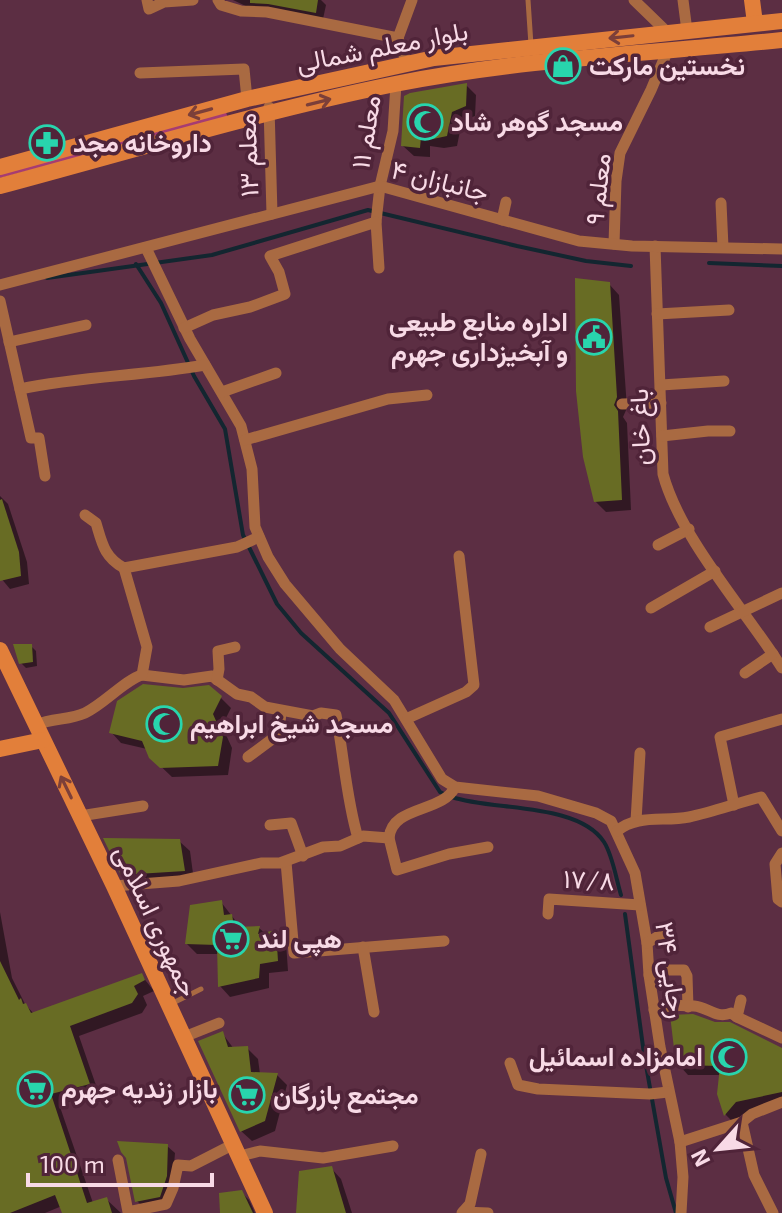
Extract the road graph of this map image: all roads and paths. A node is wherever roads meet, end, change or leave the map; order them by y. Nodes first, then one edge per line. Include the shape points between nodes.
1 (147, 0) edge
2 (193, 0) edge
3 (218, 0) edge
4 (412, 0) edge
5 (528, 0) edge
6 (634, 0) edge
7 (683, 0) edge
8 (752, 0) edge
9 (782, 21) edge
10 (755, 23) junction
11 (687, 31) junction
12 (667, 32) junction
13 (398, 38) junction
14 (782, 40) edge
15 (570, 43) junction
16 (531, 46) junction
17 (667, 52) junction
18 (573, 61) junction
19 (407, 64) junction
20 (140, 73) dead end
21 (396, 84) junction
22 (267, 95) junction
23 (247, 99) junction
24 (270, 114) junction
25 (253, 119) junction
26 (0, 167) edge
27 (0, 186) edge
28 (380, 186) junction
29 (506, 202) dead end
30 (721, 203) dead end
31 (272, 214) junction
32 (377, 215) junction
33 (502, 220) junction
34 (614, 244) junction
35 (655, 246) junction
36 (723, 247) junction
37 (146, 248) junction
38 (782, 249) edge
39 (379, 268) dead end
40 (0, 285) edge
41 (0, 301) edge
42 (729, 310) dead end
43 (657, 314) junction
44 (86, 325) dead end
45 (184, 328) junction
46 (9, 342) junction
47 (204, 365) junction
48 (276, 373) dead end
49 (724, 381) dead end
50 (661, 385) junction
51 (20, 389) junction
52 (222, 392) junction
53 (427, 395) dead end
54 (661, 403) junction
55 (622, 404) dead end
56 (730, 431) dead end
57 (662, 436) junction
58 (245, 440) junction
59 (45, 476) dead end
60 (85, 515) dead end
61 (689, 529) junction
62 (259, 537) junction
63 (658, 545) dead end
64 (459, 556) dead end
65 (124, 568) junction
66 (715, 571) junction
67 (782, 593) edge
68 (651, 608) dead end
69 (744, 612) junction
70 (710, 627) dead end
71 (235, 647) dead end
72 (0, 650) edge
73 (773, 654) junction
74 (782, 668) edge
75 (745, 673) dead end
76 (142, 675) junction
77 (217, 680) junction
78 (281, 711) junction
79 (408, 718) junction
80 (782, 719) edge
81 (40, 732) junction
82 (0, 749) edge
83 (640, 753) dead end
84 (248, 757) dead end
85 (451, 794) junction
86 (734, 805) junction
87 (143, 806) dead end
88 (778, 811) edge
89 (80, 816) junction
90 (636, 821) junction
91 (270, 825) dead end
92 (617, 831) junction
93 (782, 831) edge
94 (358, 838) junction
95 (389, 838) junction
96 (488, 847) dead end
97 (782, 853) edge
98 (303, 856) junction
99 (286, 862) junction
100 (114, 886) junction
101 (782, 902) edge
102 (640, 905) junction
103 (548, 914) dead end
104 (669, 930) dead end
105 (444, 941) dead end
106 (647, 943) junction
107 (363, 947) junction
108 (649, 975) junction
109 (201, 989) dead end
110 (741, 1000) dead end
111 (168, 1005) junction
112 (688, 1007) junction
113 (654, 1010) junction
114 (374, 1012) dead end
115 (737, 1017) junction
116 (219, 1023) dead end
117 (184, 1037) junction
118 (782, 1038) edge
119 (510, 1063) dead end
120 (667, 1092) junction
121 (782, 1102) edge
122 (742, 1122) junction
123 (680, 1142) junction
124 (393, 1146) dead end
125 (237, 1150) junction
126 (481, 1154) dead end
127 (118, 1160) dead end
128 (462, 1212) edge
129 (265, 1213) edge
130 (488, 1213) edge
131 (681, 1213) edge
132 (773, 1213) edge

1 - 2 street via 149,9
3 - 13 street via 241,11
4 - 13 street
5 - 16 lane
6 - 12 street
7 - 11 street
8 - 10 main road
9 - 10 main road, بلوار معلم شمالی
10 - 11 main road, بلوار معلم شمالی
11 - 12 main road, بلوار معلم شمالی
12 -> 15 main road, بلوار معلم شمالی
13 - 19 street
14 - 17 main road, بلوار معلم شمالی
15 - 16 main road, بلوار معلم شمالی
15 - 18 main road
16 - 19 main road, بلوار معلم شمالی
17 - 18 main road, بلوار معلم شمالی
17 - 34 street, معلم ۹ via 620,153
18 - 21 main road, بلوار معلم شمالی
19 - 22 main road, بلوار معلم شمالی
20 - 23 street via 244,69
24 -> 21 main road, بلوار معلم شمالی
21 - 28 street, معلم ۱۱ via 393,131
22 - 23 main road, بلوار معلم شمالی
22 - 24 street, معلم ۱۳
23 - 25 main road
23 -> 26 main road, بلوار معلم شمالی
24 - 25 main road, بلوار معلم شمالی
24 - 31 street, معلم ۱۳
25 - 27 main road, بلوار معلم شمالی
28 - 31 street, جانبازان ۴
28 - 32 street, معلم ۱۱
28 - 33 street, جانبازان ۴
29 - 33 street
30 - 36 street
31 - 37 street, جانبازان ۴
32 - 39 street, معلم ۱۱
32 - 45 street via 270,256 285,294
33 - 34 street, جانبازان ۴ via 579,241
34 - 35 street, جانبازان ۴
35 - 36 street, جانبازان ۴
35 - 43 street, باغ خان
36 - 38 street, جانبازان ۴
37 - 40 street, جانبازان ۴
37 - 45 street
41 - 46 street
42 - 43 street
43 - 50 street, باغ خان
44 - 46 street
45 - 47 street
46 - 51 street
47 - 51 street
47 - 52 street
48 - 52 street
49 - 50 street
50 - 54 street, باغ خان
51 - 59 street via 31,438 39,438
52 - 58 street
53 - 58 street via 388,399
54 - 55 street
54 - 57 street, باغ خان
56 - 57 street
57 - 61 street, باغ خان via 669,496
58 - 62 street
60 - 65 street via 96,523 111,561
61 - 63 street
61 - 66 street, باغ خان
62 - 65 street via 237,547
62 - 79 street via 285,584
64 - 79 street via 474,685
65 - 76 street via 147,647
66 - 68 street
66 - 69 street, باغ خان
67 - 69 street
69 - 70 street
69 - 73 street, باغ خان
71 - 77 street via 218,651
72 - 81 main road, جمهوری اسلامی
73 - 74 street, باغ خان
73 - 75 street
76 - 77 street
76 - 81 street via 83,714 52,718
77 - 78 street
78 - 84 street via 279,734
78 - 94 street via 336,715
79 - 85 street
80 - 86 street via 720,737
81 - 82 main road
89 -> 81 main road, جمهوری اسلامی
83 - 90 street
85 - 92 street via 538,796 611,821
85 - 95 street via 397,820
86 - 88 street via 761,797
86 - 90 street via 685,818
87 - 89 street
88 - 93 street
89 - 100 main road, جمهوری اسلامی
90 - 92 street
91 - 98 street via 291,823
92 - 102 street, رجایی ۳۴ via 635,873
94 - 95 street
94 - 98 street
95 - 96 street via 397,870
97 - 101 street via 775,864
98 - 99 street
99 - 100 street via 179,881
99 - 107 street via 294,953
100 - 111 main road, جمهوری اسلامی
102 - 103 street, ۱۷/۸ via 549,899
102 - 106 street, رجایی ۳۴
104 - 106 street
105 - 107 street
106 - 108 street, رجایی ۳۴
107 - 114 street
108 - 112 street via 684,970
108 - 113 street, رجایی ۳۴
109 - 111 lane
110 - 115 street
111 - 117 main road, جمهوری اسلامی
112 - 113 street
112 - 115 street
113 - 120 street, رجایی ۳۴
115 - 118 street
116 - 117 street
117 - 125 main road, جمهوری اسلامی
119 - 120 street via 518,1085 538,1089
120 - 123 street, رجایی ۳۴
121 - 122 street
122 - 123 street
122 - 132 street via 754,1175
123 - 131 street, رجایی ۳۴
124 - 125 street via 323,1158
125 - 127 street via 191,1166 178,1165 166,1204 128,1212
125 - 129 main road, جمهوری اسلامی
126 - 128 street via 470,1204
128 - 130 street

